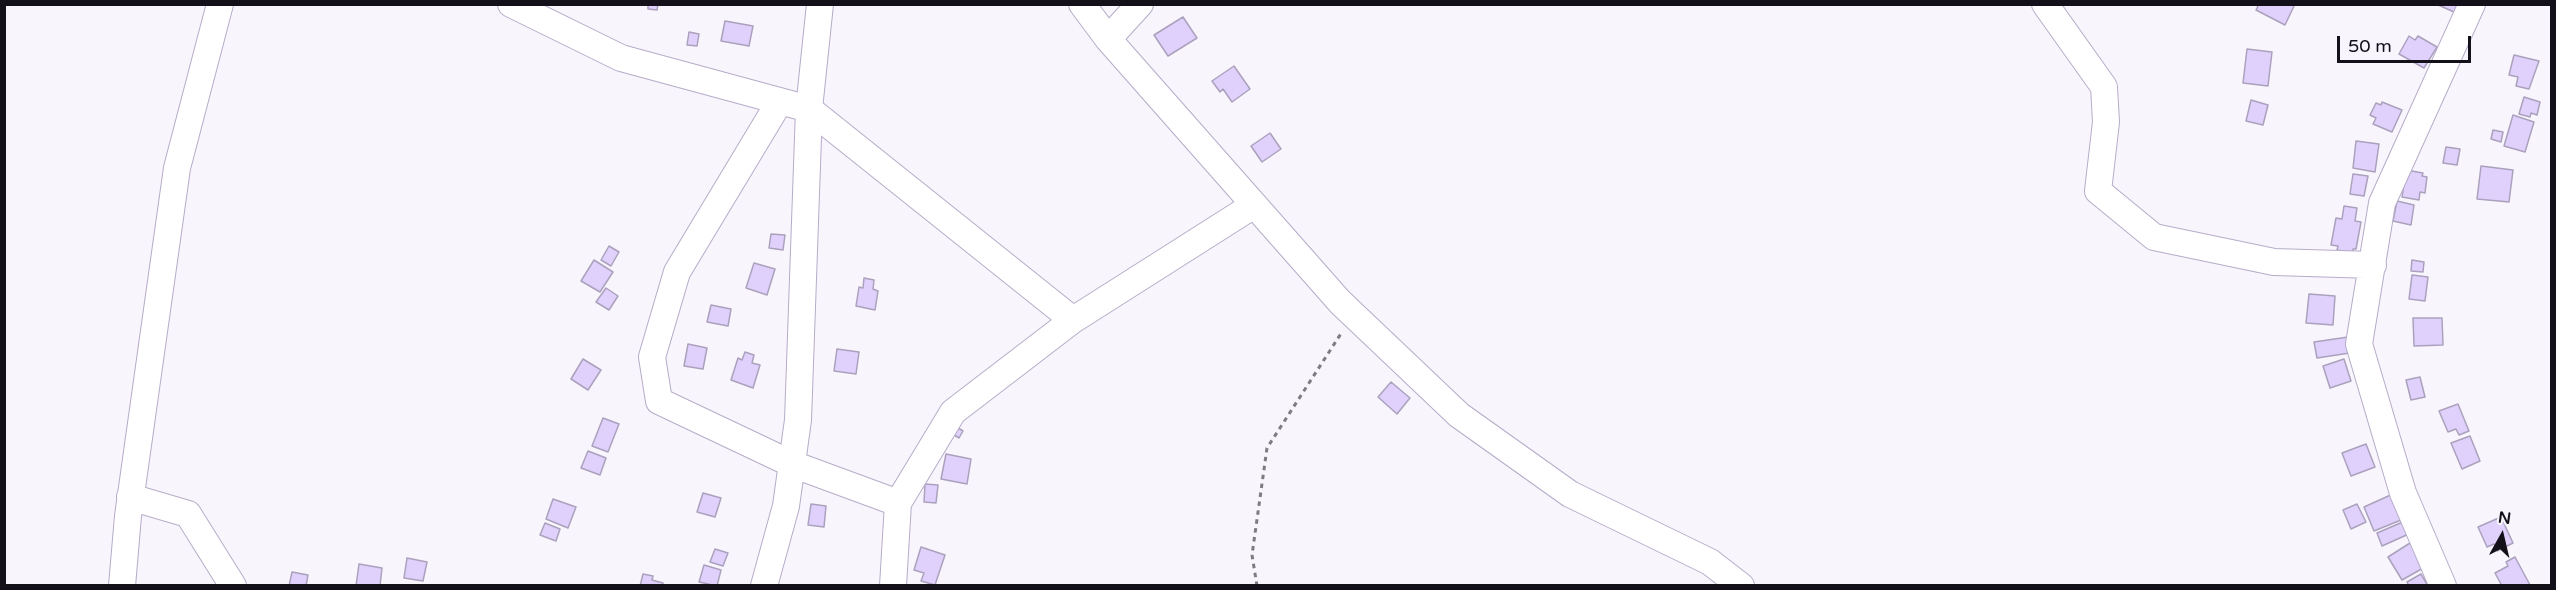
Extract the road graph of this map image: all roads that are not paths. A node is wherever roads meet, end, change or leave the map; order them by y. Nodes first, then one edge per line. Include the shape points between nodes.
1 (220, 4) edge
2 (511, 4) edge
3 (820, 4) edge
4 (1082, 4) edge
5 (1140, 4) edge
6 (2045, 4) edge
7 (2472, 4) edge
8 (1108, 39) junction
9 (780, 101) junction
10 (809, 109) junction
11 (1254, 205) junction
12 (2373, 265) junction
13 (1073, 320) junction
14 (792, 464) junction
15 (130, 497) junction
16 (897, 503) junction
17 (122, 585) edge
18 (233, 585) edge
19 (764, 585) edge
20 (893, 585) edge
21 (1741, 585) edge
22 (2443, 585) edge

1 - 15 street via 177,168
2 - 9 street via 621,58
3 - 10 street
4 - 8 street
5 - 8 street
6 - 12 street via 2104,87 2106,122 2098,191 2154,237 2274,262
7 - 12 street via 2382,203
8 - 11 street
9 - 10 street
9 - 14 street via 677,272 652,357 659,401
10 - 13 street
10 - 14 street via 798,420
11 - 13 street
11 - 21 street via 1353,314 1459,416 1560,487 1710,562
12 - 22 street via 2359,344 2403,493
13 - 16 street via 953,412
14 - 16 street
14 - 19 street via 786,506
15 - 17 street
15 - 18 street via 188,514
16 - 20 street

